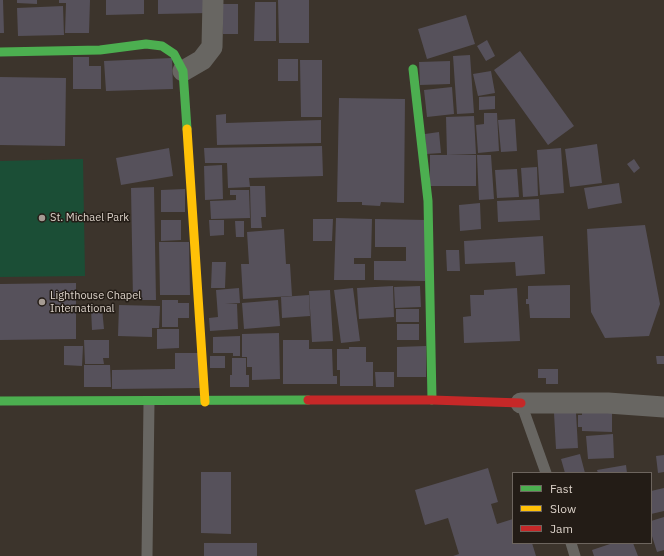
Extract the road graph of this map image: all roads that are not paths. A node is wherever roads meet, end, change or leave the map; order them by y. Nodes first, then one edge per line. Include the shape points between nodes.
1 (214, 0) edge
2 (0, 52) edge
3 (413, 69) dead end
4 (183, 71) junction
5 (432, 400) junction
6 (0, 401) edge
7 (149, 402) junction
8 (205, 402) junction
9 (520, 403) junction
10 (664, 407) edge
11 (546, 472) edge
12 (571, 544) edge
13 (147, 556) edge
14 (575, 556) edge

1 - 4 street via 212,48 202,60
2 - 4 street via 100,50 146,44 162,46 174,54
3 - 5 street via 428,201
4 - 8 street
5 - 8 street
5 - 9 street
6 - 7 street
7 - 8 street
7 - 13 lane
9 - 10 street via 608,402
9 - 11 lane
12 - 14 lane

